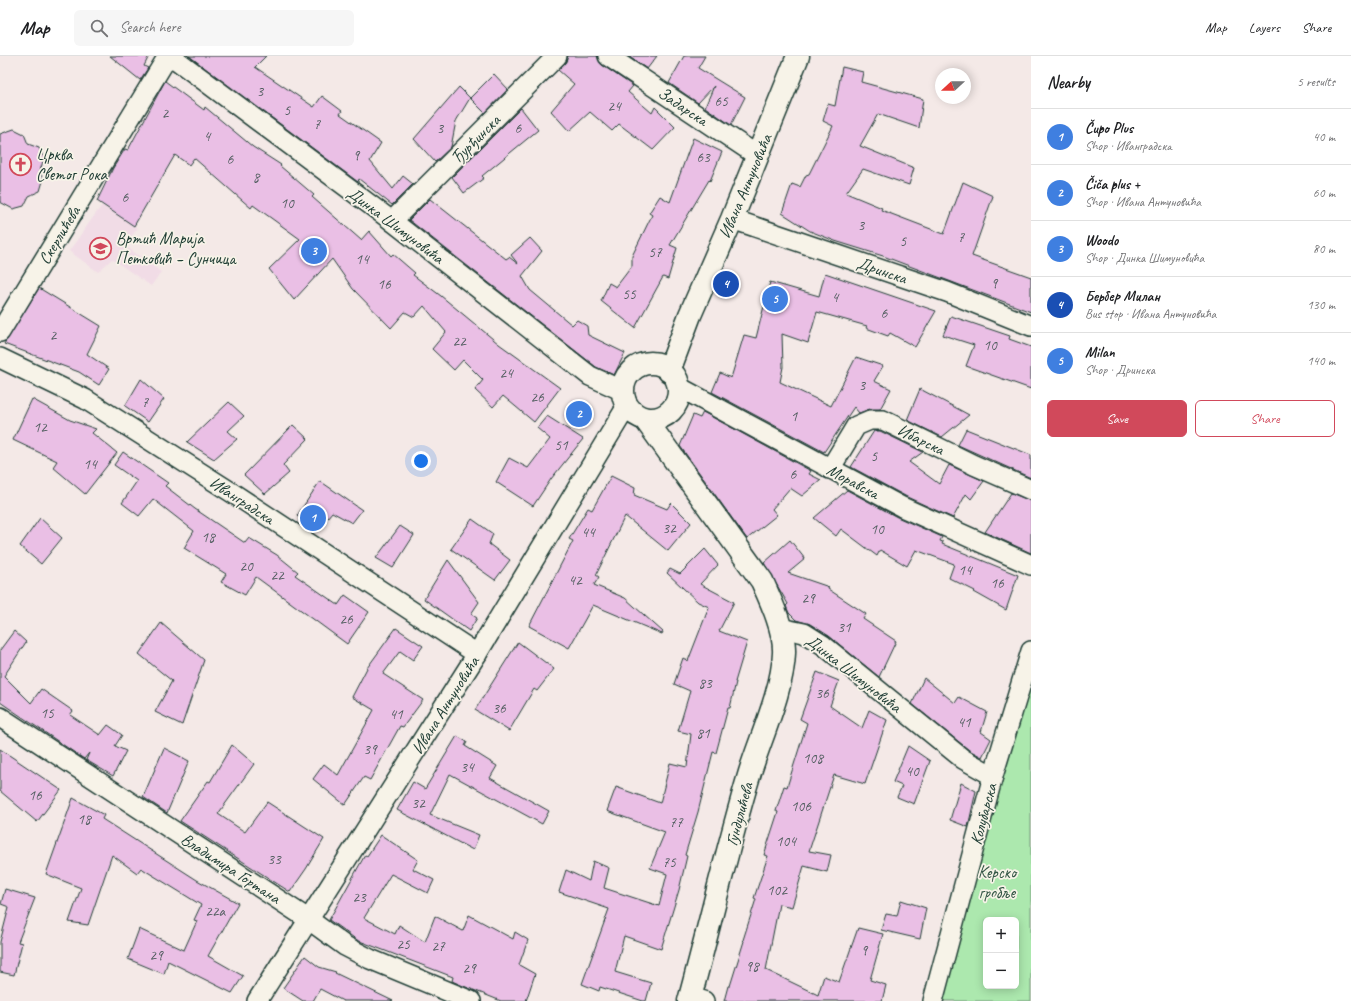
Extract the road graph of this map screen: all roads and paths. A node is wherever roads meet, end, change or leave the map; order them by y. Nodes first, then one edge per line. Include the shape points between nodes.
1 (168, 56) edge
2 (171, 56) edge
3 (557, 56) edge
4 (608, 56) edge
5 (798, 56) edge
6 (758, 156) junction
7 (732, 219) junction
8 (392, 222) junction
9 (1031, 326) edge
10 (0, 332) edge
11 (0, 358) edge
12 (666, 374) junction
13 (625, 398) junction
14 (654, 418) junction
15 (830, 468) junction
16 (1031, 490) edge
17 (1031, 565) edge
18 (780, 628) junction
19 (1031, 650) edge
20 (477, 654) junction
21 (0, 716) edge
22 (993, 776) junction
23 (308, 919) junction
24 (694, 1000) edge
25 (258, 1001) edge
26 (471, 1001) edge
27 (933, 1001) edge

1 - 10 street, Скерлићева
2 - 8 street, Динка Шимуновића
3 - 8 street, Ђурђинска
4 - 6 street, Задарска
5 - 6 street, Ивана Антуновића
6 - 7 street, Ивана Антуновића
7 - 9 street, Дринска via 947,292
7 - 12 street, Ивана Антуновића
8 - 13 street, Динка Шимуновића via 590,376
11 - 20 street, Иванградска via 85,399 232,492
12 - 13 street via 640,365 631,371 625,380
12 - 14 street via 678,398 674,406
12 - 15 street, Моравска
13 - 14 street via 635,414
13 - 20 street, Ивана Антуновића
14 - 18 street via 671,455 762,581
15 - 16 street, Ибарска via 856,426 870,420 883,420
15 - 17 street, Моравска via 902,507
18 - 22 street, Динка Шимуновића via 804,633 824,645 964,760
18 - 24 street, Гундулићева via 784,653 781,679 750,774
19 - 22 street, Колубарска
20 - 23 street, Ивана Антуновића
21 - 23 street, Владимира Гортана
22 - 27 street, Колубарска
23 - 25 street, Ивана Антуновића
23 - 26 street, Владимира Гортана via 345,946 370,960

